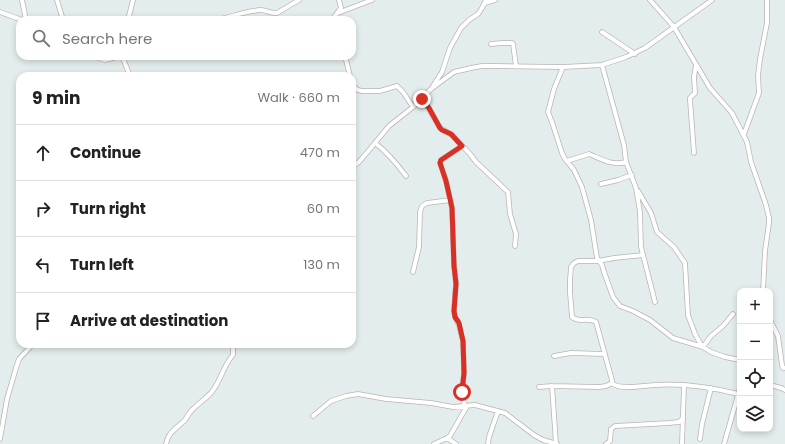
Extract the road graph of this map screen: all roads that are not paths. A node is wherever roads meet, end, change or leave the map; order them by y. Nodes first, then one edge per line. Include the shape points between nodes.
1 (22, 0) edge
2 (57, 0) edge
3 (133, 0) edge
4 (298, 0) edge
5 (339, 0) edge
6 (372, 0) edge
7 (495, 0) edge
8 (650, 0) edge
9 (712, 0) edge
10 (767, 0) edge
11 (486, 1) edge
12 (0, 12) edge
13 (338, 13) junction
14 (25, 16) edge
15 (62, 16) edge
16 (129, 16) edge
17 (230, 16) edge
18 (335, 16) edge
19 (16, 18) edge
20 (674, 27) junction
21 (602, 32) dead end
22 (491, 44) dead end
23 (635, 54) junction
24 (123, 60) edge
25 (345, 60) edge
26 (602, 65) junction
27 (696, 65) junction
28 (516, 66) junction
29 (563, 67) junction
30 (128, 72) edge
31 (349, 72) edge
32 (356, 89) edge
33 (431, 89) junction
34 (422, 99) junction
35 (413, 107) junction
36 (744, 134) junction
37 (375, 144) junction
38 (462, 146) junction
39 (694, 153) dead end
40 (567, 161) junction
41 (626, 162) junction
42 (356, 164) edge
43 (632, 174) junction
44 (406, 176) dead end
45 (601, 184) dead end
46 (636, 188) junction
47 (450, 200) junction
48 (515, 246) dead end
49 (643, 255) junction
50 (598, 261) junction
51 (413, 272) dead end
52 (763, 288) edge
53 (655, 302) dead end
54 (733, 314) dead end
55 (772, 324) edge
56 (703, 347) junction
57 (29, 348) edge
58 (233, 348) edge
59 (605, 354) junction
60 (554, 356) dead end
61 (737, 359) edge
62 (785, 368) edge
63 (612, 383) junction
64 (684, 385) junction
65 (552, 386) junction
66 (773, 386) edge
67 (538, 387) dead end
68 (711, 388) junction
69 (785, 390) edge
70 (737, 394) edge
71 (737, 396) edge
72 (466, 406) junction
73 (498, 411) junction
74 (313, 416) dead end
75 (683, 418) junction
76 (447, 438) junction
77 (0, 439) edge
78 (700, 439) dead end
79 (166, 444) edge
80 (434, 444) edge
81 (456, 444) edge
82 (488, 444) edge
83 (556, 444) edge
84 (606, 444) edge
85 (682, 444) edge
86 (724, 444) edge

1 - 14 street
2 - 15 street
3 - 16 street
4 - 17 street via 279,13 258,10
5 - 13 street via 341,8
6 - 13 street
7 - 11 street
8 - 20 street
9 - 20 street
10 - 36 street via 767,23 758,76 759,93
11 - 33 street via 478,14 461,28 450,48 442,72
12 - 19 street
13 - 18 street
20 - 23 street
20 - 27 street
21 - 23 street
22 - 28 street via 510,42
23 - 26 street
24 - 30 street
25 - 31 street
26 - 29 street
26 - 41 street via 624,145
27 - 36 street via 710,88 732,113
27 - 39 street via 696,92 690,99
28 - 29 street
28 - 33 street via 482,66 454,72
29 - 40 street via 548,112
32 - 35 street via 380,91 397,86
33 - 34 street
34 - 35 street
34 - 38 street via 440,128 451,134
35 - 37 street via 389,126
36 - 52 street via 769,218
37 - 42 street
37 - 44 street via 389,155
38 - 47 street via 440,163
38 - 48 street via 508,192 510,214 516,234
40 - 41 street via 590,154 611,163
40 - 50 street via 585,195
41 - 43 street
43 - 45 street
43 - 46 street
46 - 49 street
46 - 56 street via 651,213 657,232 674,247 685,263 688,315
47 - 51 street via 422,206 419,247
47 - 72 street via 456,284 454,311 463,341 462,392
49 - 50 street
49 - 53 street
50 - 56 street via 620,306 650,320 673,338
50 - 59 street via 578,261 572,265 570,293 572,317 576,320 595,321
54 - 56 street
55 - 62 street via 778,333 782,366
56 - 61 street
57 - 77 street via 21,356 16,368
58 - 79 street via 233,355 219,380 186,419 170,433
59 - 60 street via 571,353
59 - 63 street
63 - 64 street via 619,387
63 - 65 street via 599,387
64 - 68 street
64 - 75 street
65 - 67 street
65 - 83 street
66 - 69 street
68 - 70 street
68 - 78 street
71 - 86 street
72 - 73 street via 475,405
72 - 74 street via 452,407 358,394 332,401
72 - 76 street
73 - 82 street
73 - 83 street via 508,414 539,438
75 - 84 street via 669,423 615,426 611,429 610,441
75 - 85 street
76 - 80 street
76 - 81 street

